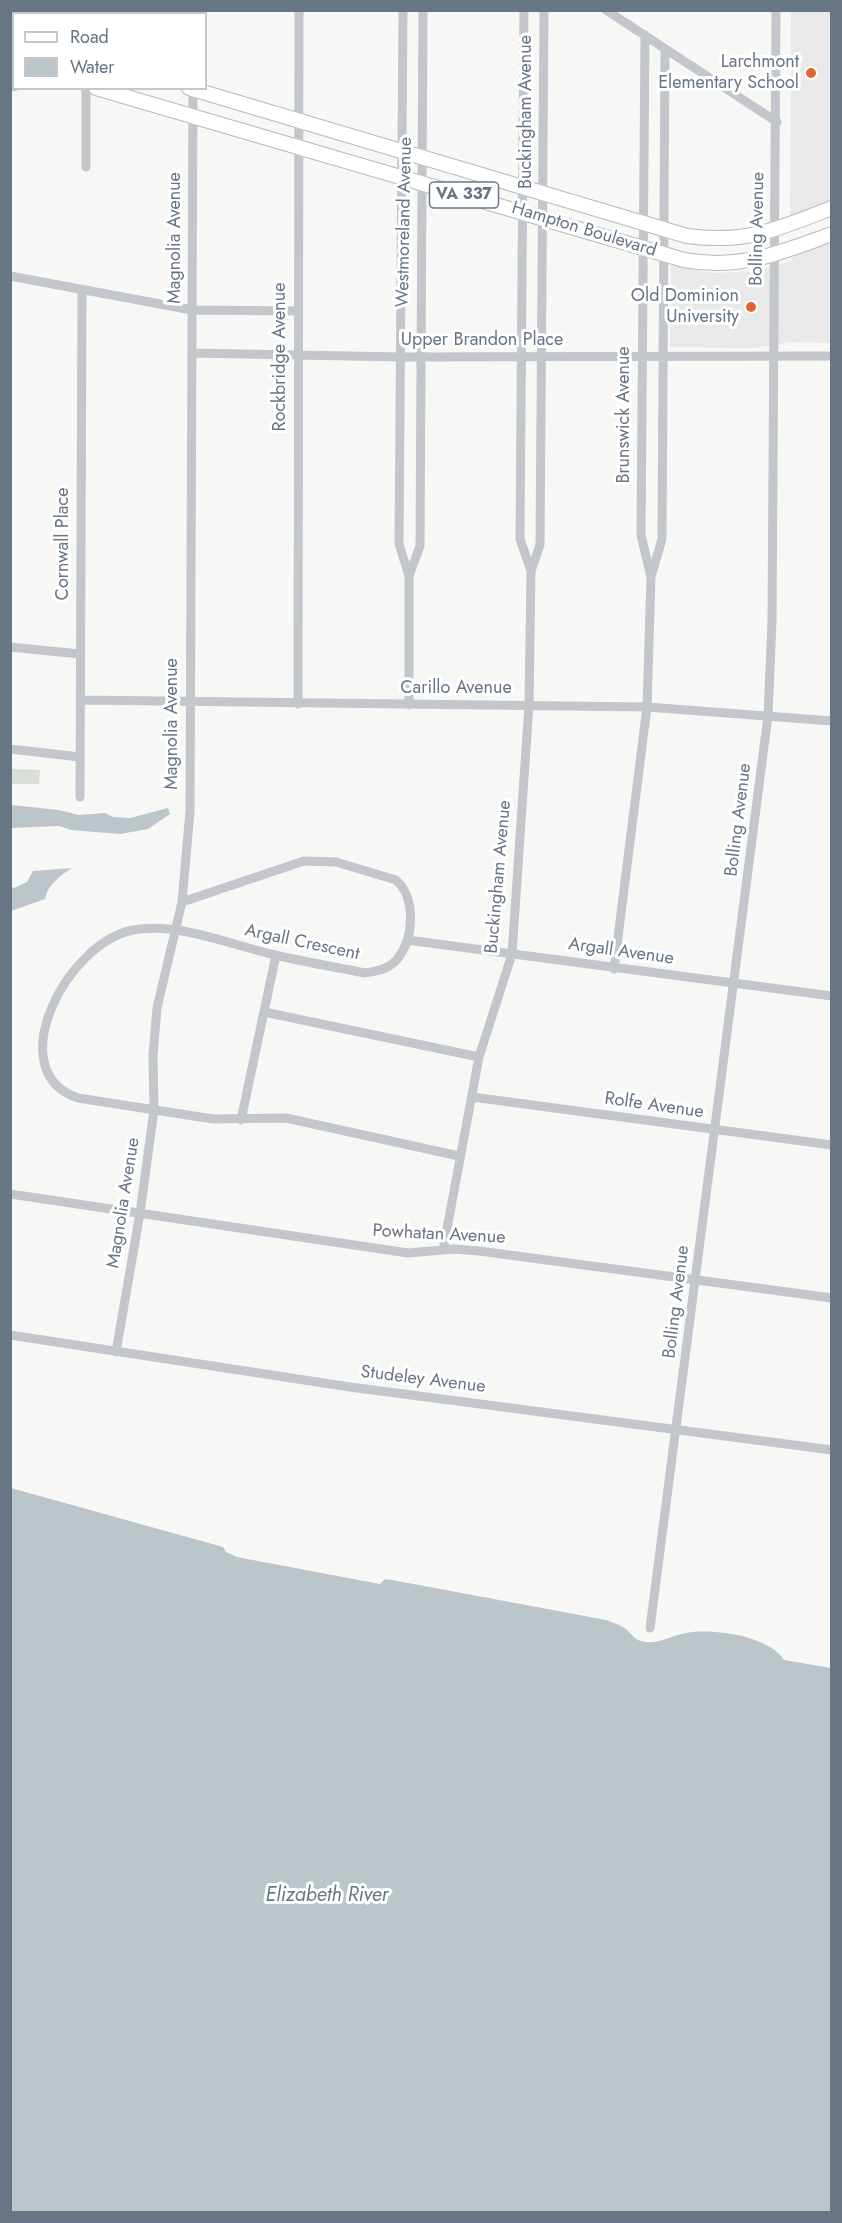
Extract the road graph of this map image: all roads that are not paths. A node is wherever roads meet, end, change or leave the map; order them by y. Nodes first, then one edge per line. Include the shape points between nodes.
1 (299, 10) edge
2 (403, 10) edge
3 (423, 10) edge
4 (524, 10) edge
5 (544, 10) edge
6 (606, 10) edge
7 (776, 10) edge
8 (645, 36) junction
9 (665, 50) junction
10 (86, 90) edge
11 (103, 90) edge
12 (192, 90) edge
13 (195, 90) edge
14 (193, 115) junction
15 (298, 120) junction
16 (777, 122) junction
17 (299, 146) junction
18 (402, 152) junction
19 (423, 158) junction
20 (86, 167) dead end
21 (401, 175) junction
22 (423, 183) junction
23 (522, 186) junction
24 (543, 193) junction
25 (831, 208) edge
26 (522, 212) junction
27 (542, 218) junction
28 (644, 223) junction
29 (663, 228) junction
30 (776, 230) junction
31 (831, 234) edge
32 (644, 248) junction
33 (663, 254) junction
34 (774, 256) junction
35 (10, 276) edge
36 (82, 291) junction
37 (192, 310) junction
38 (297, 311) junction
39 (192, 352) junction
40 (297, 355) junction
41 (831, 356) edge
42 (401, 357) junction
43 (421, 357) junction
44 (521, 357) junction
45 (542, 357) junction
46 (773, 357) junction
47 (642, 358) junction
48 (662, 358) junction
49 (531, 571) junction
50 (409, 576) junction
51 (651, 577) junction
52 (10, 647) edge
53 (80, 654) junction
54 (80, 700) junction
55 (189, 703) junction
56 (298, 704) junction
57 (410, 705) junction
58 (529, 705) junction
59 (647, 707) junction
60 (768, 716) junction
61 (831, 721) edge
62 (10, 748) edge
63 (80, 757) junction
64 (80, 796) dead end
65 (182, 902) junction
66 (177, 931) junction
67 (407, 940) junction
68 (512, 954) junction
69 (276, 956) junction
70 (614, 969) junction
71 (735, 984) junction
72 (831, 996) edge
73 (264, 1012) junction
74 (479, 1057) junction
75 (472, 1097) junction
76 (154, 1110) junction
77 (241, 1120) junction
78 (716, 1131) junction
79 (831, 1145) edge
80 (459, 1156) junction
81 (10, 1194) edge
82 (140, 1213) junction
83 (443, 1250) junction
84 (696, 1279) junction
85 (831, 1298) edge
86 (10, 1335) edge
87 (116, 1352) junction
88 (676, 1431) junction
89 (831, 1450) edge
90 (650, 1628) dead end

1 - 15 street, Rockbridge Avenue
2 - 18 street, Westmoreland Avenue
3 - 19 street, Westmoreland Avenue
4 - 23 street, Buckingham Avenue
5 - 24 street, Buckingham Avenue
6 - 8 street
7 - 16 street, Bolling Avenue
8 - 9 street
8 - 28 street, Brunswick Avenue
9 - 16 street
9 - 29 street, Brunswick Avenue
10 - 20 street
11 - 14 main road, Hampton Boulevard / VA 337
12 - 14 street, Magnolia Avenue
13 - 15 main road, Hampton Boulevard / VA 337
14 - 17 main road, Hampton Boulevard / VA 337
14 - 37 street, Magnolia Avenue
15 - 17 street, Rockbridge Avenue
15 - 18 main road, Hampton Boulevard / VA 337
16 - 30 street, Bolling Avenue
17 - 21 main road, Hampton Boulevard / VA 337
17 - 38 street, Rockbridge Avenue
18 - 19 main road, Hampton Boulevard / VA 337
18 - 21 street, Westmoreland Avenue
19 - 22 street, Westmoreland Avenue
19 - 23 main road, Hampton Boulevard / VA 337
21 - 22 main road, Hampton Boulevard / VA 337
21 - 42 street, Westmoreland Avenue
22 - 26 main road, Hampton Boulevard / VA 337
22 - 43 street, Westmoreland Avenue
23 - 24 main road, Hampton Boulevard / VA 337
23 - 26 street, Buckingham Avenue
24 - 27 street, Buckingham Avenue
24 - 28 main road, Hampton Boulevard / VA 337
25 - 30 main road, Hampton Boulevard / VA 337
26 - 27 main road, Hampton Boulevard / VA 337
26 - 44 street, Buckingham Avenue
27 - 32 main road, Hampton Boulevard / VA 337
27 - 45 street, Buckingham Avenue
28 - 29 main road, Hampton Boulevard / VA 337
28 - 32 street, Brunswick Avenue
29 - 30 main road, Hampton Boulevard / VA 337 via 717,240 754,237
29 - 33 street, Brunswick Avenue
30 - 34 street, Bolling Avenue
31 - 34 main road, Hampton Boulevard / VA 337
32 - 33 main road, Hampton Boulevard / VA 337
32 - 47 street, Brunswick Avenue
33 - 34 main road, Hampton Boulevard / VA 337 via 723,264
33 - 48 street, Brunswick Avenue
34 - 46 street, Bolling Avenue
35 - 36 street
36 - 37 street
36 - 53 street, Cornwall Place
37 - 38 street
37 - 39 street, Magnolia Avenue
38 - 40 street, Rockbridge Avenue
39 - 40 street, Upper Brandon Place
39 - 55 street, Magnolia Avenue
40 - 42 street, Upper Brandon Place
40 - 56 street, Rockbridge Avenue
41 - 46 street, Upper Brandon Place
42 - 43 street, Upper Brandon Place
42 - 50 street, Westmoreland Avenue via 399,544
43 - 44 street, Upper Brandon Place
43 - 50 street, Westmoreland Avenue via 420,546
44 - 45 street, Upper Brandon Place
44 - 49 street, Buckingham Avenue via 520,538
45 - 47 street, Upper Brandon Place
45 - 49 street, Buckingham Avenue via 540,545
46 - 48 street, Upper Brandon Place
46 - 60 street, Bolling Avenue
47 - 48 street, Upper Brandon Place
47 - 51 street, Brunswick Avenue via 641,535
48 - 51 street, Brunswick Avenue via 662,539
49 - 58 street, Buckingham Avenue
50 - 57 street, Westmoreland Avenue
51 - 59 street, Brunswick Avenue
52 - 53 street
53 - 54 street, Cornwall Place
54 - 55 street, Carillo Avenue
54 - 63 street, Cornwall Place
55 - 56 street, Carillo Avenue
55 - 65 street, Magnolia Avenue via 190,811
56 - 57 street, Carillo Avenue
57 - 58 street, Carillo Avenue
58 - 59 street, Carillo Avenue
58 - 68 street, Buckingham Avenue
59 - 60 street, Carillo Avenue
59 - 70 street, Brunswick Avenue
60 - 61 street, Carillo Avenue
60 - 71 street, Bolling Avenue
62 - 63 street
63 - 64 street, Cornwall Place
65 - 66 street, Magnolia Avenue
65 - 67 street via 304,861 336,862 388,876 402,885 410,912
66 - 69 street, Argall Crescent
66 - 76 street, Magnolia Avenue via 157,1008
66 - 76 street, Argall Crescent via 132,931 85,954 55,986 45,1003 35,1037 39,1070 56,1090 78,1098
67 - 68 street, Argall Avenue
67 - 69 street, Argall Crescent via 398,959 365,973
68 - 70 street, Argall Avenue
68 - 74 street, Buckingham Avenue
69 - 73 street
70 - 71 street, Argall Avenue
71 - 72 street, Argall Avenue
71 - 78 street, Bolling Avenue
73 - 74 street
73 - 77 street
74 - 75 street, Buckingham Avenue
75 - 78 street, Rolfe Avenue
75 - 80 street, Buckingham Avenue
76 - 77 street
76 - 82 street, Magnolia Avenue
77 - 80 street via 286,1118
78 - 79 street, Rolfe Avenue
78 - 84 street, Bolling Avenue
80 - 83 street, Buckingham Avenue
81 - 82 street, Powhatan Avenue
82 - 83 street, Powhatan Avenue via 408,1253
82 - 87 street, Magnolia Avenue
83 - 84 street, Powhatan Avenue via 479,1251
84 - 85 street, Powhatan Avenue
84 - 88 street, Bolling Avenue
86 - 87 street, Studeley Avenue
87 - 88 street, Studeley Avenue
88 - 89 street, Studeley Avenue
88 - 90 street, Bolling Avenue

